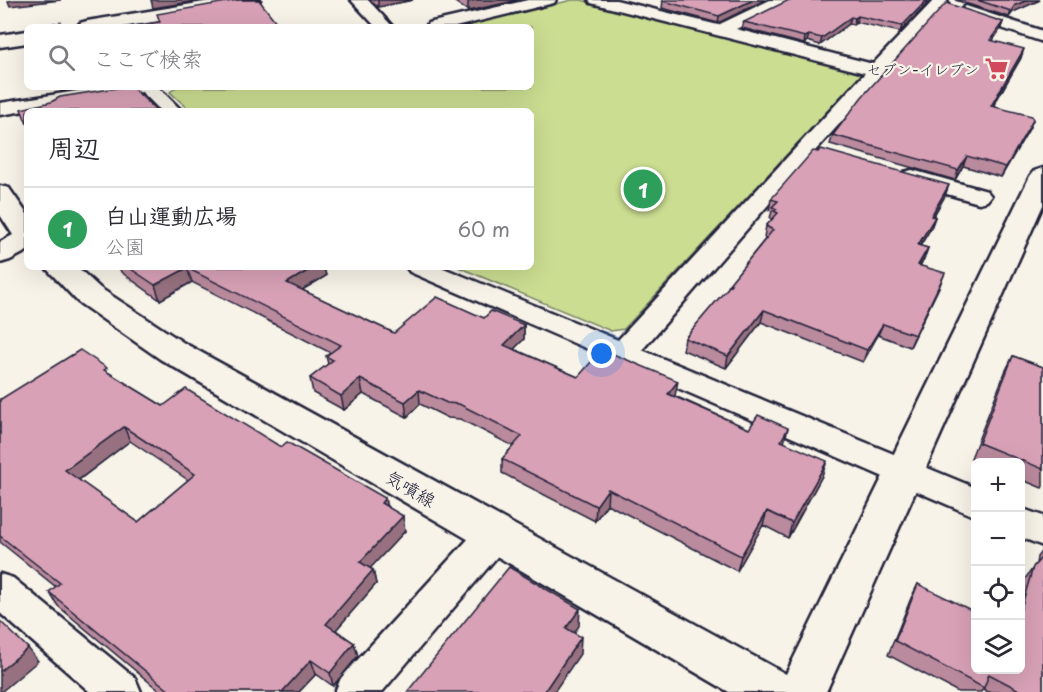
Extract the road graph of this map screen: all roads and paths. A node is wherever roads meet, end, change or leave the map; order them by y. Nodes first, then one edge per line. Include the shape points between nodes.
1 (251, 0) edge
2 (359, 0) edge
3 (548, 0) edge
4 (597, 0) edge
5 (783, 0) edge
6 (936, 1) edge
7 (105, 24) edge
8 (382, 24) edge
9 (447, 24) edge
10 (719, 31) junction
11 (24, 37) edge
12 (1043, 37) edge
13 (0, 41) edge
14 (877, 70) junction
15 (121, 90) edge
16 (150, 90) edge
17 (169, 108) edge
18 (0, 109) edge
19 (806, 147) junction
20 (829, 154) edge
21 (887, 170) edge
22 (1043, 176) edge
23 (0, 195) edge
24 (979, 196) dead end
25 (24, 232) edge
26 (24, 239) edge
27 (0, 254) edge
28 (63, 270) edge
29 (426, 270) edge
30 (623, 353) junction
31 (905, 473) junction
32 (971, 501) edge
33 (1025, 524) edge
34 (1043, 531) edge
35 (494, 535) junction
36 (0, 590) edge
37 (120, 692) edge
38 (356, 692) edge
39 (773, 692) edge
40 (802, 692) edge

1 - 7 street
2 - 8 street
3 - 9 street
4 - 10 street
5 - 10 street
6 - 12 street
6 - 14 street
10 - 14 street
11 - 13 street
14 - 19 street
15 - 18 street
16 - 17 street
19 - 20 street
19 - 30 street
21 - 24 street
22 - 31 street
23 - 25 street
26 - 27 street
28 - 35 street, 気噴線 via 89,295 172,351
29 - 30 street
30 - 31 street
31 - 32 street
31 - 40 street
33 - 34 street
35 - 38 street
35 - 39 street, 気噴線
36 - 37 street

